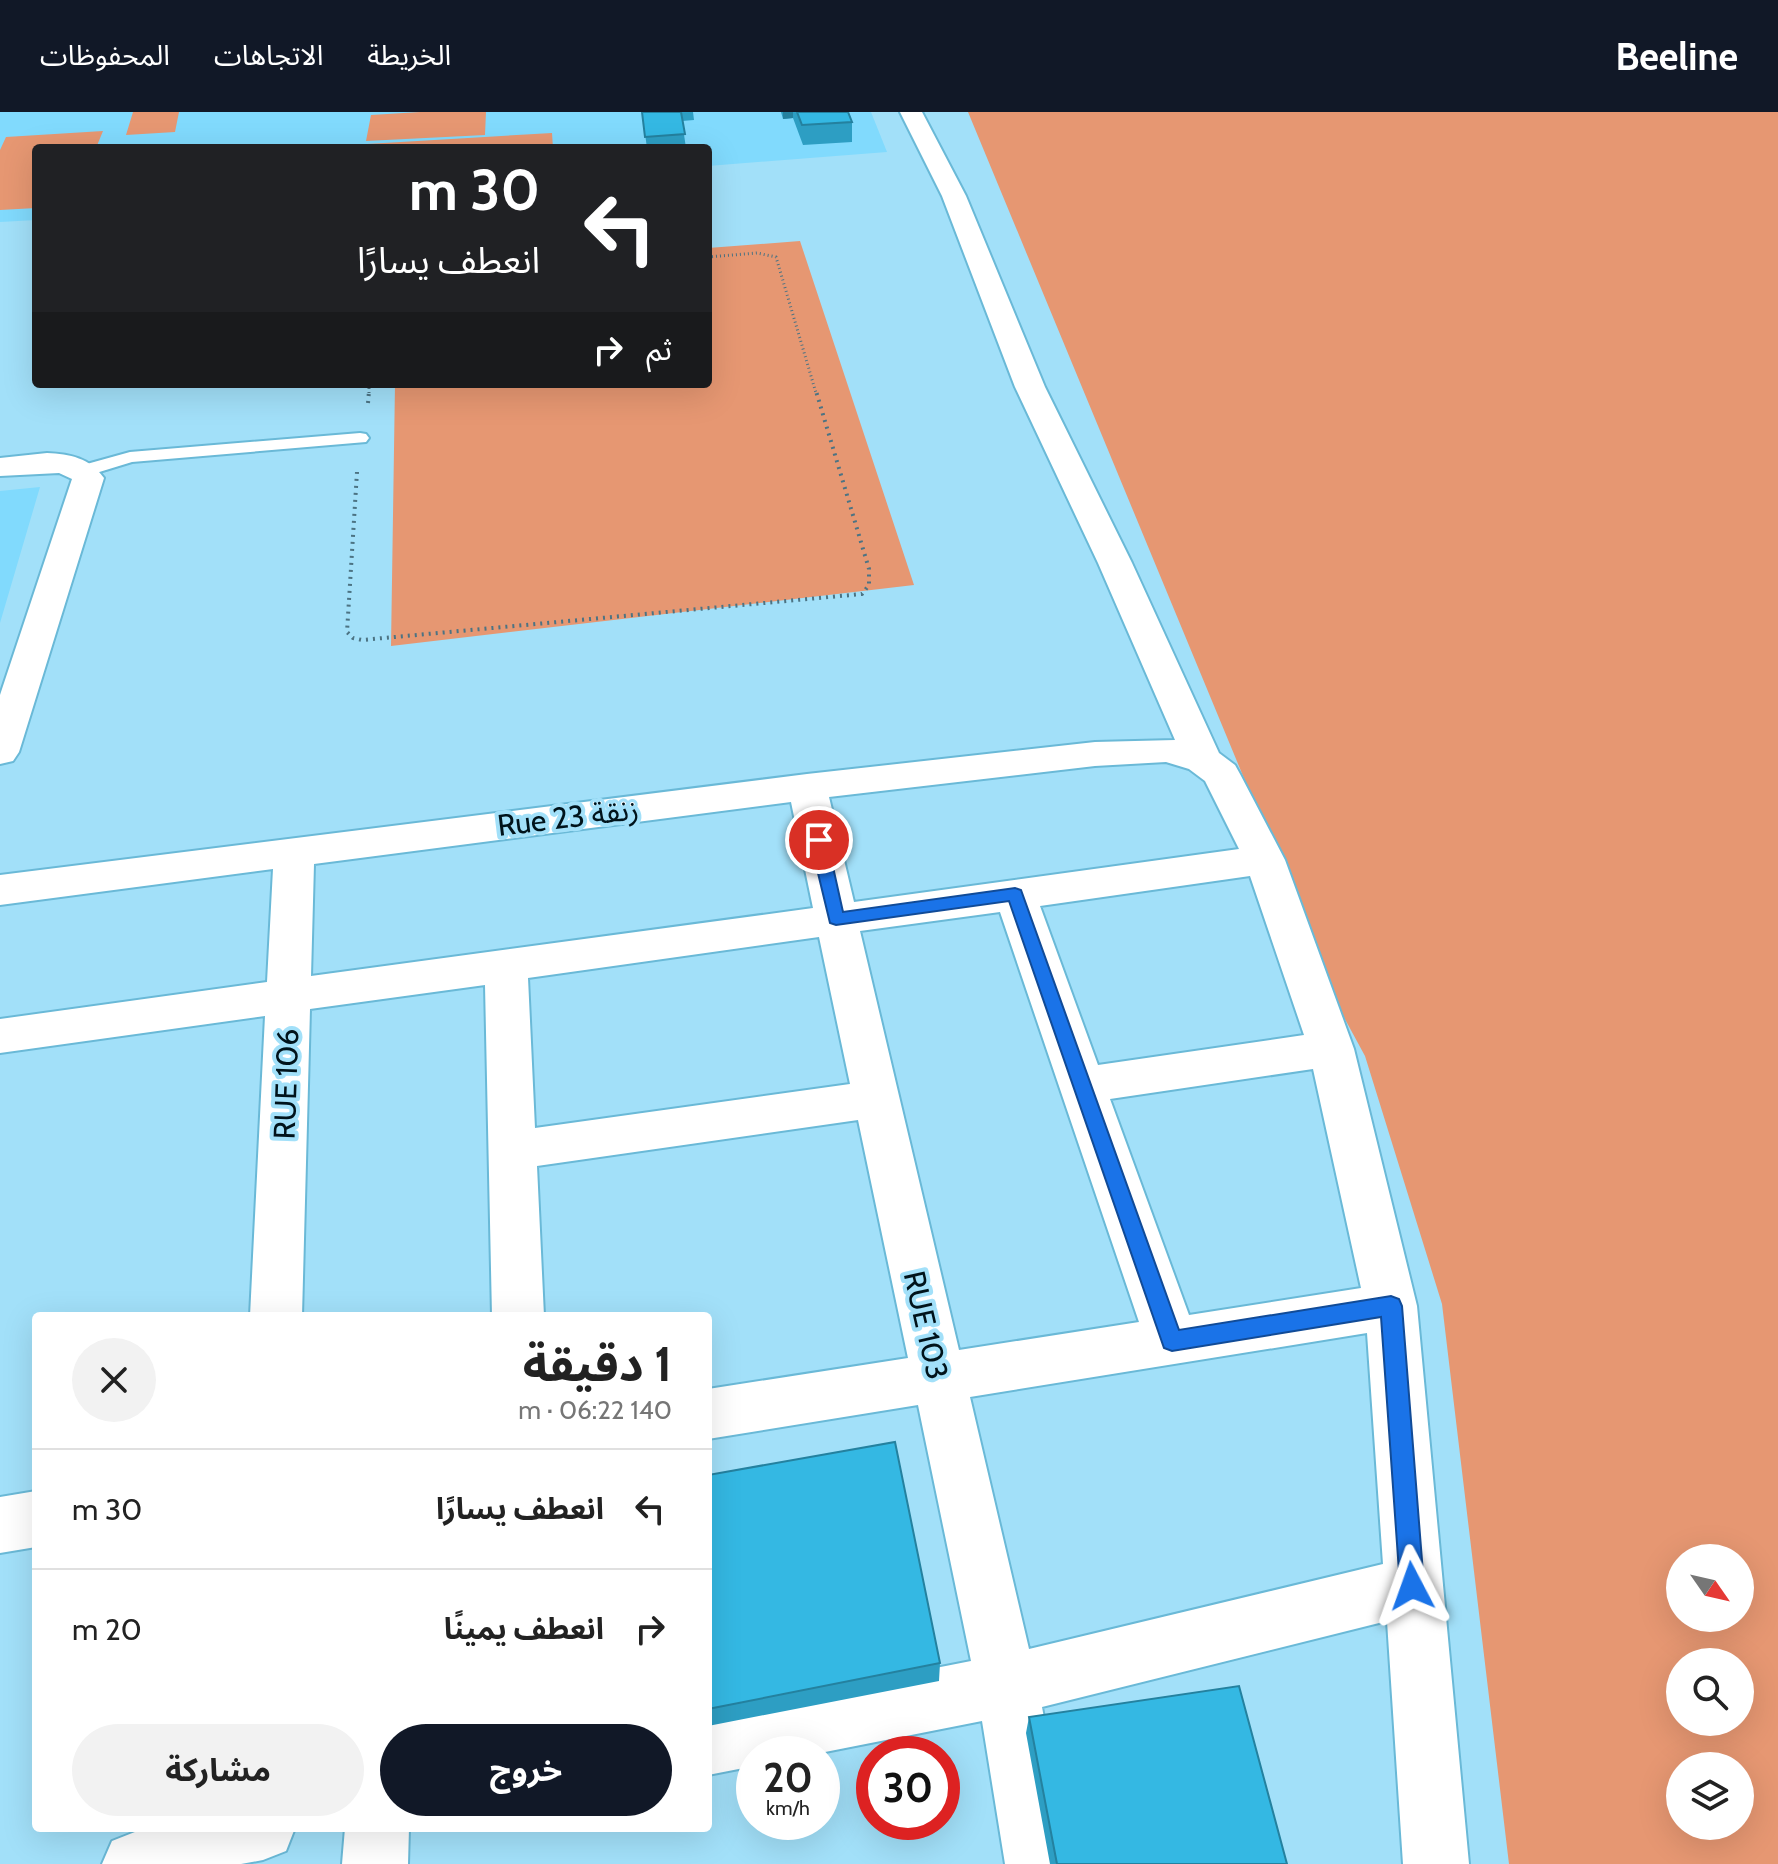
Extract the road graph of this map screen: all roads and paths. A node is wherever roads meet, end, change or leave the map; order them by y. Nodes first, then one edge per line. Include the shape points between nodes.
1 (911, 112) edge
2 (712, 257) edge
3 (360, 438) joint
4 (0, 467) edge
5 (83, 471) junction
6 (0, 752) edge
7 (1203, 760) junction
8 (807, 787) junction
9 (294, 852) junction
10 (1265, 860) junction
11 (0, 890) edge
12 (1015, 894) junction
13 (836, 919) junction
14 (506, 964) junction
15 (289, 994) junction
16 (0, 1036) edge
17 (1331, 1049) junction
18 (1082, 1085) junction
19 (875, 1099) junction
20 (514, 1150) junction
21 (1391, 1306) junction
22 (276, 1312) edge
23 (518, 1312) edge
24 (1172, 1341) junction
25 (937, 1378) junction
26 (712, 1413) edge
27 (32, 1520) edge
28 (0, 1525) edge
29 (1412, 1586) junction
30 (1007, 1685) junction
31 (712, 1743) edge
32 (237, 1832) edge
33 (377, 1832) edge
34 (135, 1864) edge
35 (375, 1864) edge
36 (1038, 1864) edge
37 (1436, 1864) edge

1 - 7 street via 954,196 1030,387
2 - 3 path via 776,257 869,569 869,585 862,594 353,638 347,632
3 - 5 lane via 130,457
4 - 5 street via 64,463
5 - 6 street via 88,478
7 - 8 street, Rue 23 زنقة via 1167,750 1138,751
7 - 10 street via 1221,774
8 - 9 street, Rue 23 زنقة
8 - 13 street, RUE 103
9 - 11 street, Rue 23 زنقة
9 - 15 street, RUE 106
10 - 12 street
10 - 17 street
12 - 13 street
12 - 18 street
13 - 14 street
13 - 19 street, RUE 103
14 - 15 street
14 - 20 street
15 - 16 street
15 - 22 street, RUE 106
17 - 18 street
17 - 21 street
18 - 24 street
19 - 20 street
19 - 25 street, RUE 103
20 - 23 street
21 - 24 street
21 - 29 street
24 - 25 street
25 - 26 street
25 - 30 street, RUE 103
27 - 28 street
29 - 30 street
29 - 37 street
30 - 31 street
30 - 36 street, RUE 103
32 - 34 street
33 - 35 street

